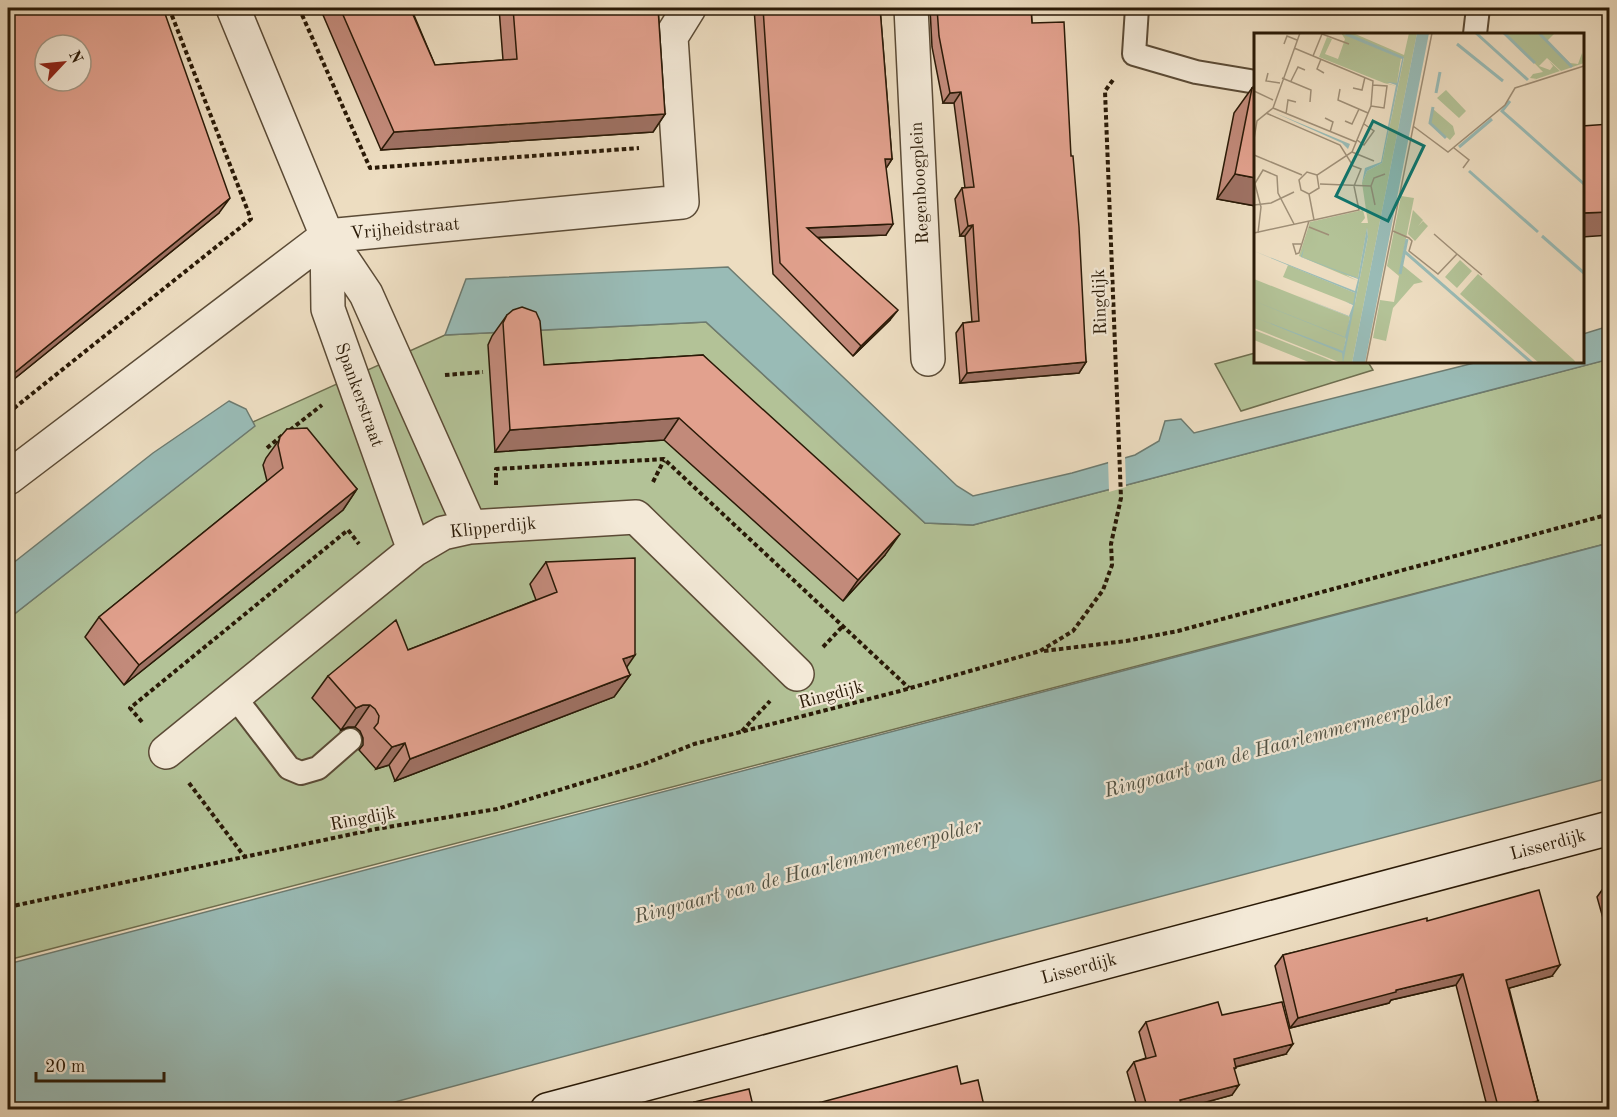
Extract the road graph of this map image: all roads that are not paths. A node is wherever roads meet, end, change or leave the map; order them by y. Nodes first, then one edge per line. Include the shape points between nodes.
1 (233, 8) edge
2 (689, 8) edge
3 (911, 8) edge
4 (1137, 8) edge
5 (1478, 8) edge
6 (1474, 33) edge
7 (1254, 82) edge
8 (327, 236) junction
9 (928, 359) dead end
10 (8, 478) edge
11 (470, 527) junction
12 (414, 550) junction
13 (797, 674) dead end
14 (234, 696) junction
15 (350, 740) edge
16 (166, 752) road end
17 (1610, 828) edge
18 (548, 1110) edge

1 - 8 street, Spankerstraat
2 - 8 street, Vrijheidstraat via 670,37 682,202
3 - 9 street, Regenboogplein
4 - 7 lane via 1134,54 1196,72
5 - 6 lane
8 - 10 street, Vrijheidstraat
8 - 11 street, Spankerstraat via 366,294
8 - 12 street, Spankerstraat via 328,309
11 - 12 street, Klipperdijk via 442,533
11 - 13 street, Klipperdijk via 636,517
12 - 14 street, Klipperdijk
14 - 15 lane via 289,768 301,773 318,768
14 - 16 street, Klipperdijk
17 - 18 street, Lisserdijk

